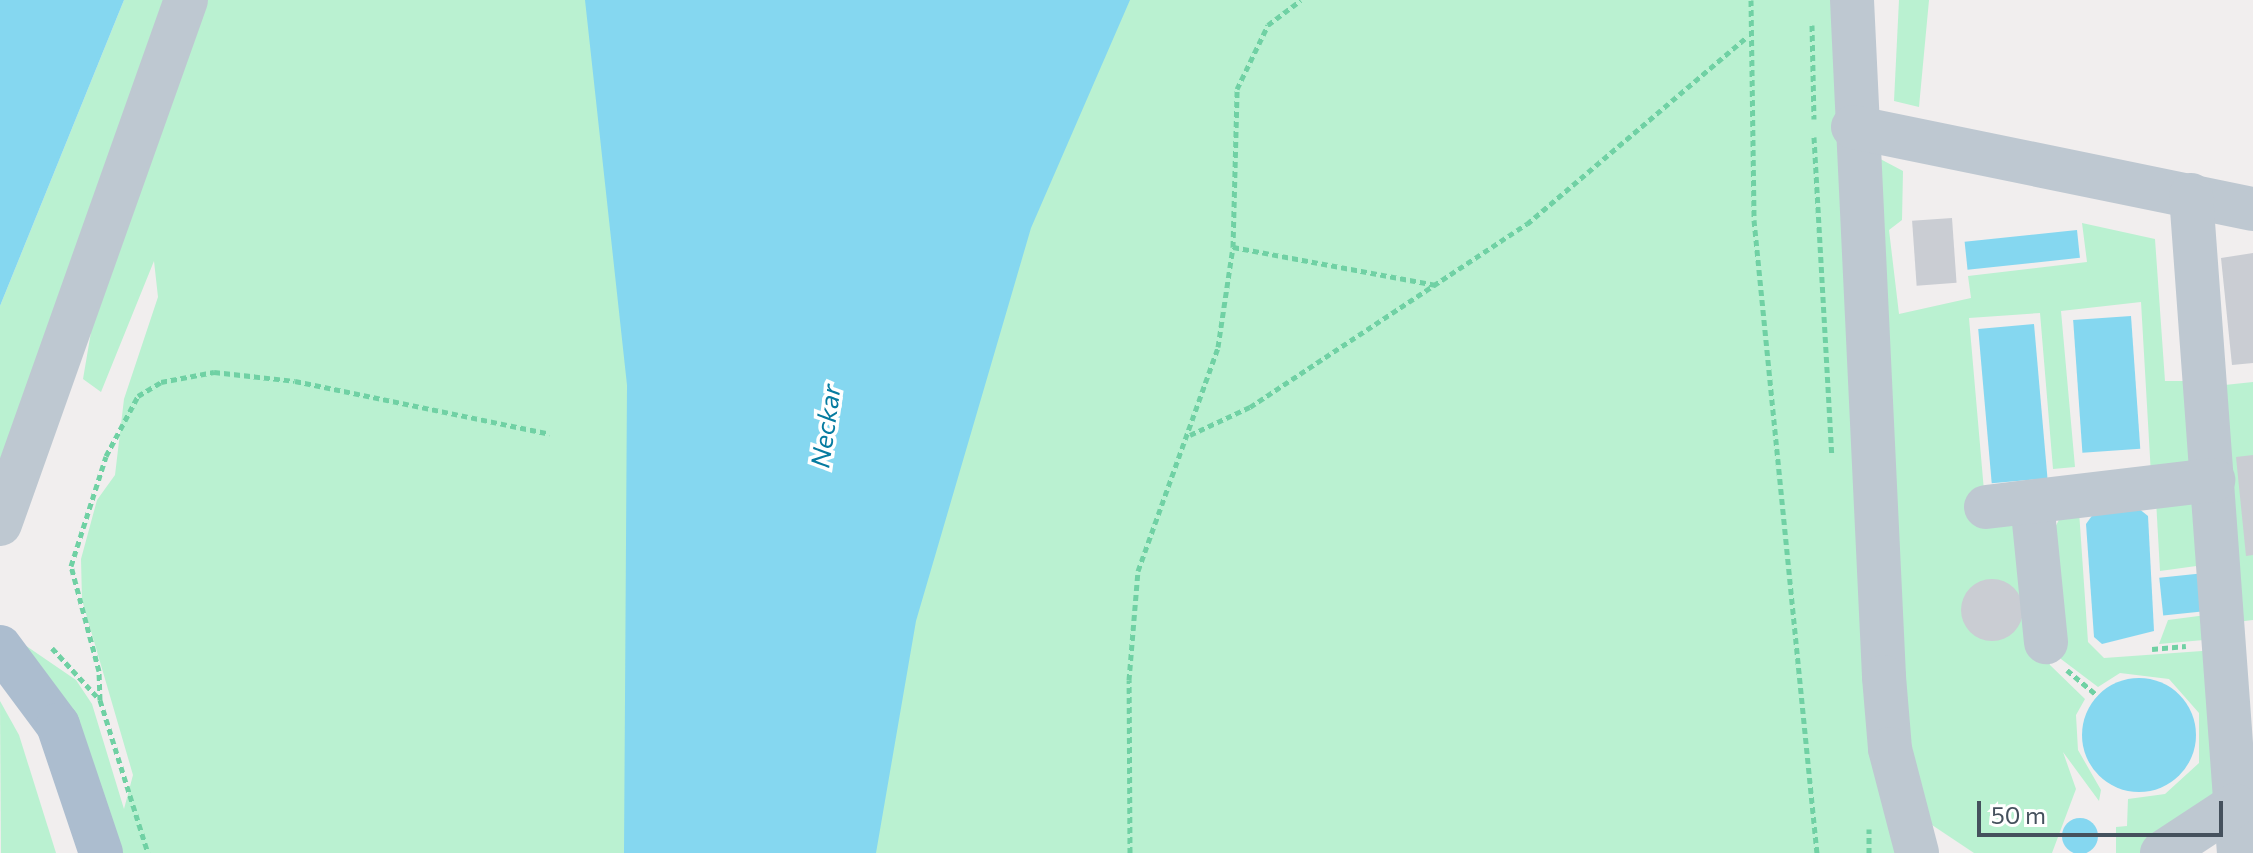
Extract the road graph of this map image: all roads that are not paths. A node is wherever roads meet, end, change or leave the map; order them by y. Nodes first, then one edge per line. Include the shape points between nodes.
1 (186, 0) edge
2 (1852, 0) edge
3 (1853, 127) junction
4 (2191, 195) junction
5 (2253, 209) edge
6 (2213, 480) junction
7 (2032, 502) junction
8 (1986, 507) dead end
9 (0, 524) edge
10 (2046, 642) dead end
11 (0, 647) edge
12 (2235, 805) junction
13 (101, 853) edge
14 (1917, 853) edge
15 (2162, 853) edge
16 (2239, 853) edge

1 - 9 street
2 - 3 street
3 - 4 street
3 - 14 street via 1888,734
4 - 5 street
4 - 6 street
6 - 7 street
6 - 12 street
7 - 8 street
7 - 10 street
11 - 13 main road via 58,725
12 - 15 street
12 - 16 street

